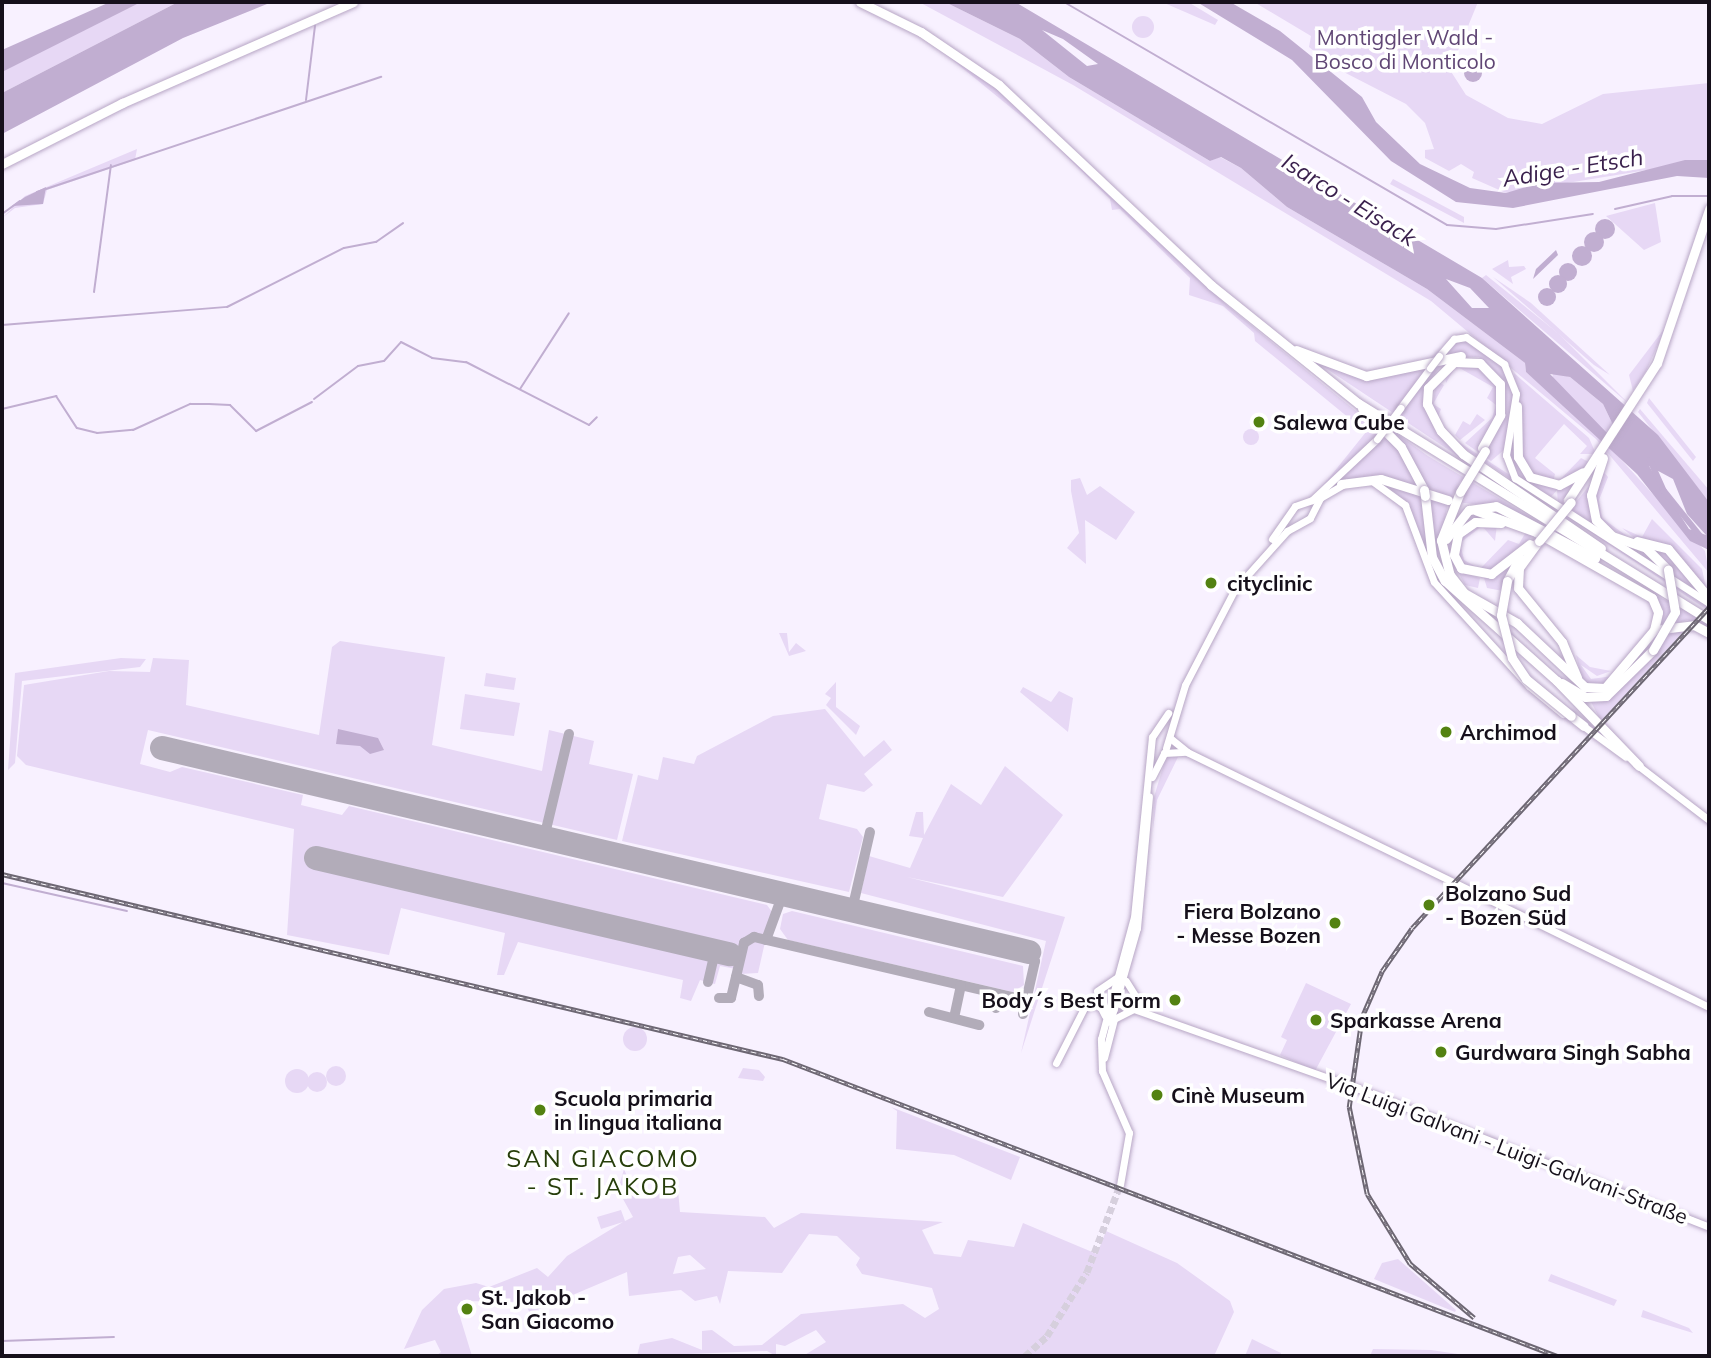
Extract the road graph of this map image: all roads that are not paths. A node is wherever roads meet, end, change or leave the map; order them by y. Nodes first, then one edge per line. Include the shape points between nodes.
1 (340, 2) edge
2 (353, 2) edge
3 (860, 2) edge
4 (872, 2) edge
5 (2, 159) edge
6 (2, 164) edge
7 (1709, 209) edge
8 (1709, 222) edge
9 (1296, 350) junction
10 (1358, 403) junction
11 (1517, 406) junction
12 (1484, 450) junction
13 (1601, 457) junction
14 (1595, 467) junction
15 (1341, 484) junction
16 (1304, 504) junction
17 (1312, 510) junction
18 (1296, 519) junction
19 (1516, 525) junction
20 (1601, 537) junction
21 (1535, 541) junction
22 (1628, 541) junction
23 (1601, 548) junction
24 (1654, 554) junction
25 (1645, 581) junction
26 (1709, 600) edge
27 (1475, 603) junction
28 (1709, 614) edge
29 (1709, 621) edge
30 (1709, 633) edge
31 (1651, 635) junction
32 (1557, 681) junction
33 (1582, 685) junction
34 (1173, 714) junction
35 (1584, 726) junction
36 (1160, 730) junction
37 (1170, 736) junction
38 (1160, 748) junction
39 (1187, 752) junction
40 (1639, 766) junction
41 (1152, 777) junction
42 (1709, 820) edge
43 (1125, 970) junction
44 (1097, 992) dead end
45 (1115, 1000) junction
46 (1709, 1007) edge
47 (1146, 1011) junction
48 (1102, 1033) junction
49 (1103, 1062) junction
50 (1056, 1063) dead end
51 (1107, 1082) junction
52 (1119, 1185) tunnel mouth
53 (1709, 1227) edge

1 - 5 highway via 120,97
2 - 6 highway via 122,103
3 - 10 highway via 921,32 999,85 1211,285
4 - 9 highway via 946,41 1002,82
7 - 13 highway via 1662,353
8 - 13 highway via 1665,359
9 - 12 highway via 1366,376 1444,357 1481,359 1501,377 1506,402
9 - 23 highway via 1407,430
10 - 25 highway
10 - 27 highway via 1401,447 1424,493 1432,557 1445,581
11 - 14 highway via 1518,457 1531,477 1566,484
11 - 16 main road, bridge via 1504,364 1472,339 1454,339 1377,439
11 - 20 main road via 1506,449 1514,478
12 - 23 highway via 1500,415 1500,384 1480,363 1454,362 1428,388 1427,404 1441,431 1463,454
12 - 27 highway, bridge via 1439,528 1438,550 1447,578
13 - 14 highway
14 - 21 highway, bridge
14 - 22 highway via 1594,516 1609,534
15 - 17 main road
15 - 19 highway via 1381,479
15 - 35 main road via 1372,481 1395,493 1434,582 1528,687
16 - 17 main road
16 - 18 main road via 1296,506
17 - 18 main road
18 - 34 main road via 1228,599
18 - 36 main road via 1225,596
19 - 21 highway via 1481,522 1463,528 1454,548 1461,568 1491,574
19 - 31 highway via 1649,595 1658,612
20 - 24 highway
20 - 26 main road
21 - 33 highway via 1519,568 1518,588 1562,642
21 - 35 highway, bridge via 1507,581 1501,615 1512,658 1532,684
22 - 24 highway
22 - 26 highway via 1668,549
23 - 28 highway
24 - 32 highway, bridge via 1668,570 1675,612 1653,650 1606,696 1585,697
25 - 27 highway via 1511,511 1482,506 1457,518 1445,549 1456,577
25 - 29 highway
27 - 32 highway
27 - 33 highway via 1517,623
30 - 31 highway via 1677,625
31 - 33 highway via 1605,688
32 - 40 highway
34 - 37 main road
34 - 39 main road via 1172,733
35 - 40 main road
36 - 37 main road
36 - 38 main road via 1152,737
37 - 38 main road
37 - 39 main road
38 - 39 main road
38 - 41 main road
38 - 43 main road
39 - 41 main road via 1164,753
39 - 46 main road
40 - 42 main road
41 - 43 main road via 1142,897
43 - 44 main road
43 - 45 main road
43 - 47 main road via 1128,991
45 - 47 main road, Via Luigi Galvani - Luigi-Galvani-Straße
45 - 48 main road
45 - 49 main road
47 - 49 main road via 1115,1017
47 - 53 main road, Via Luigi Galvani - Luigi-Galvani-Straße
48 - 50 main road via 1104,1010 1089,1003
48 - 51 main road via 1102,1071
49 - 51 main road
51 - 52 main road via 1129,1133

